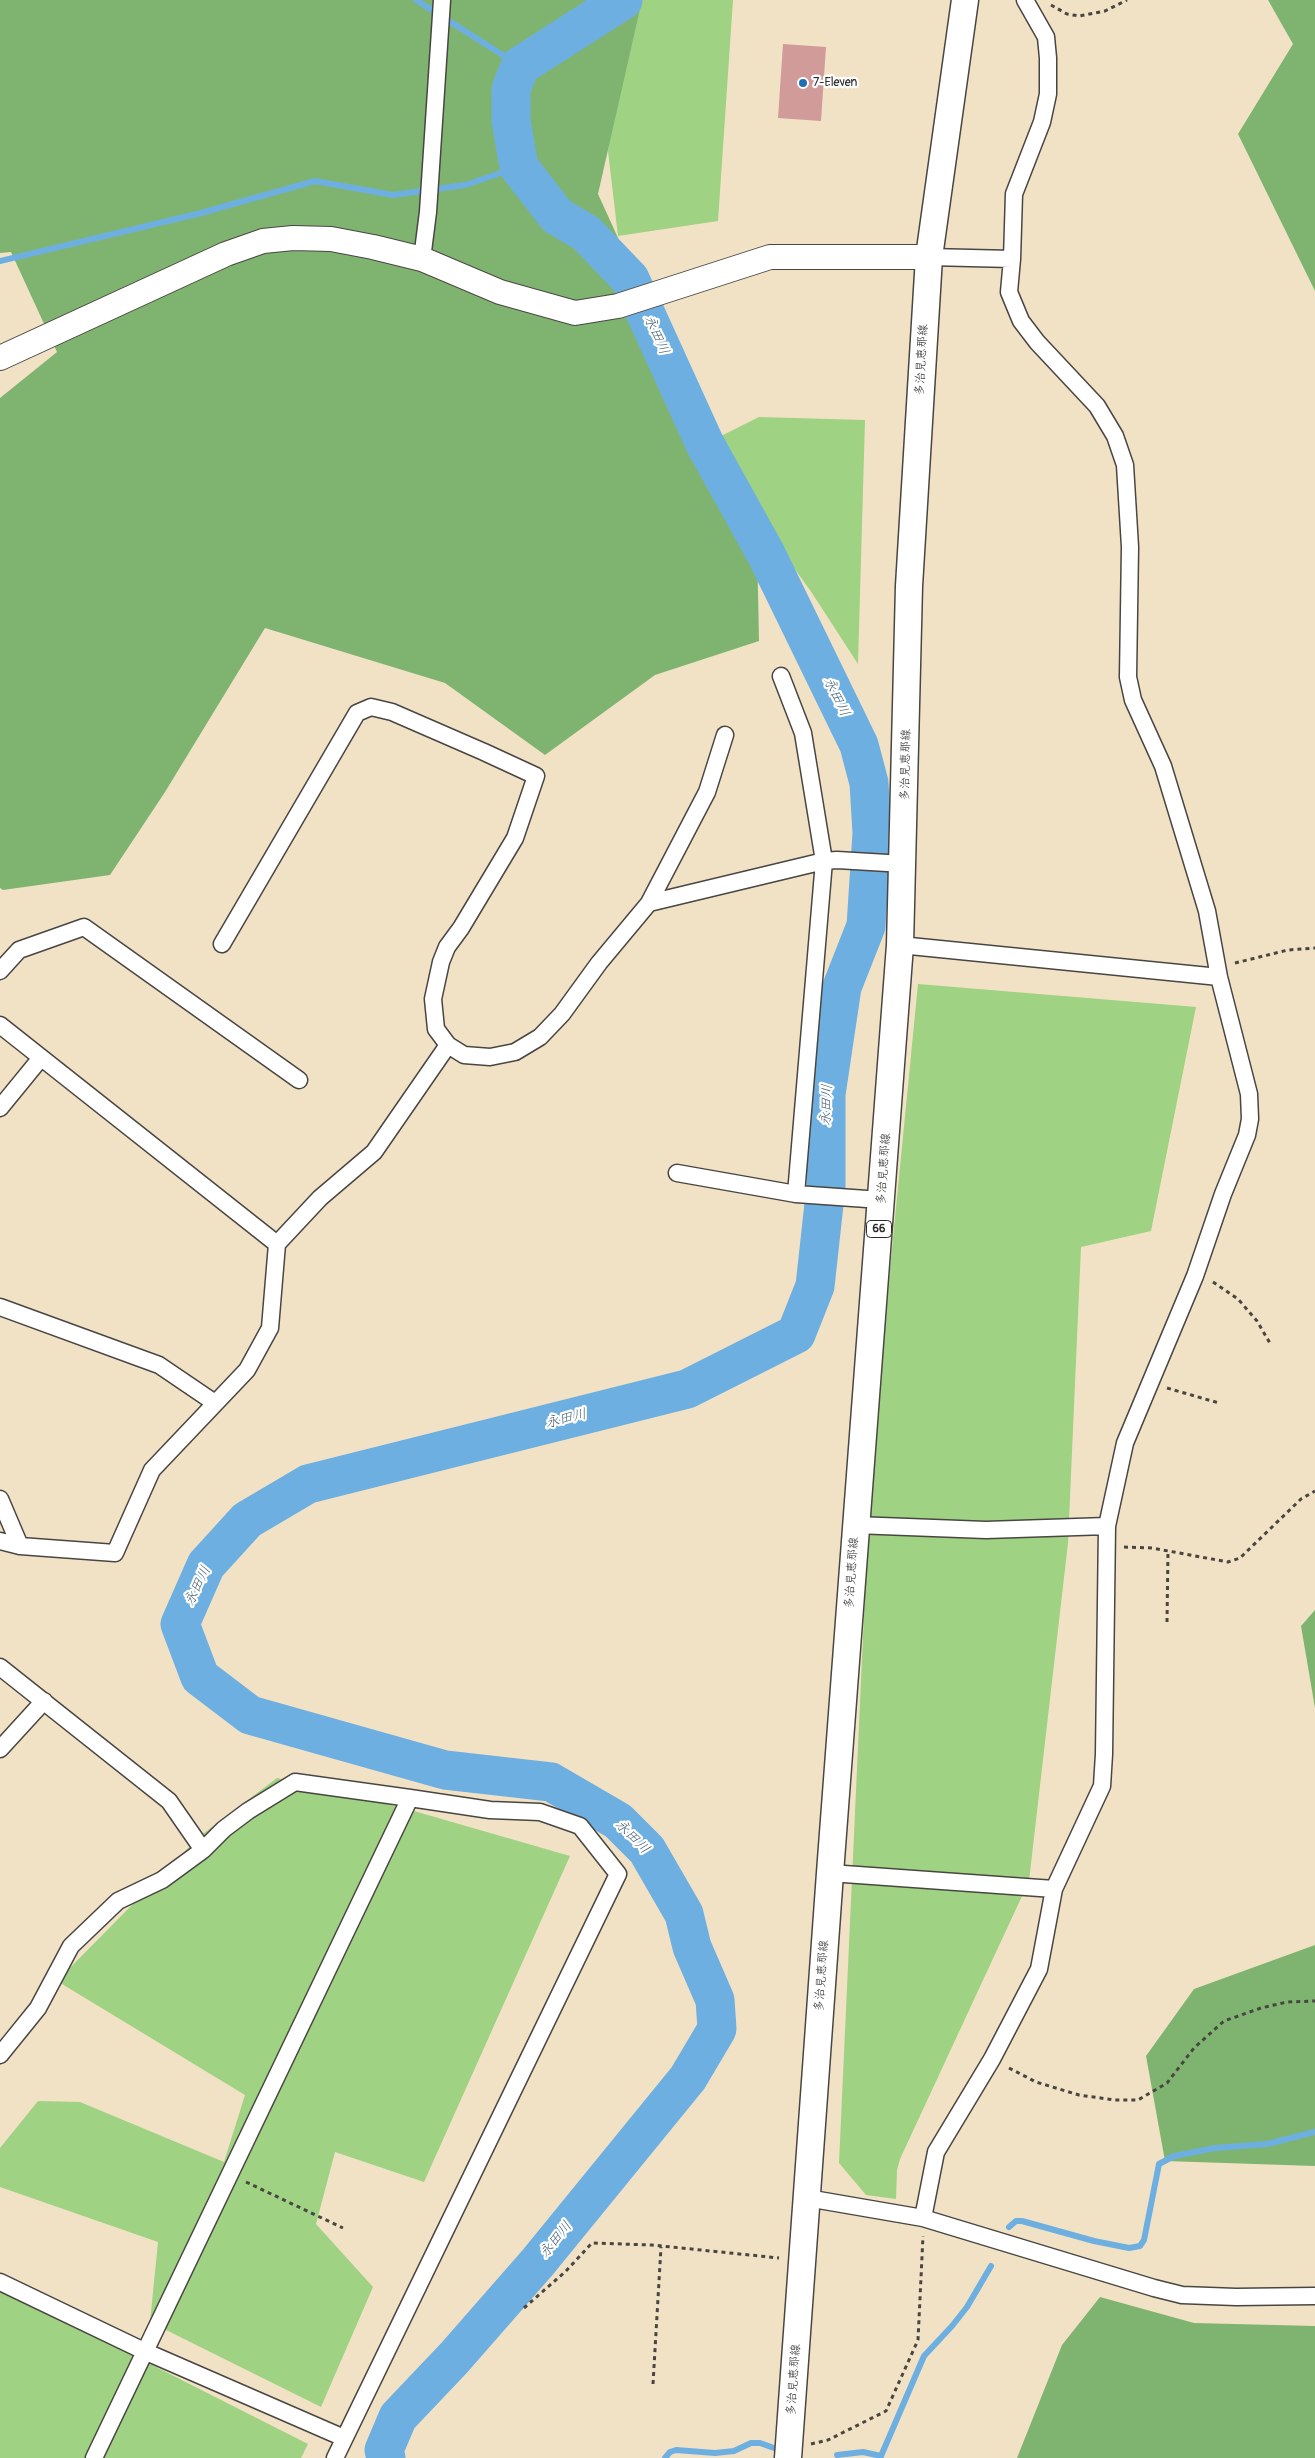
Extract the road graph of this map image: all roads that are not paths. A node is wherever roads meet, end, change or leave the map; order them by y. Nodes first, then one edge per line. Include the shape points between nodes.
1 (442, 0) edge
2 (965, 0) edge
3 (1025, 0) edge
4 (929, 257) junction
5 (1012, 258) junction
6 (422, 259) junction
7 (0, 358) edge
8 (781, 676) dead end
9 (725, 734) dead end
10 (830, 861) junction
11 (897, 864) junction
12 (649, 902) junction
13 (222, 944) dead end
14 (900, 945) junction
15 (0, 972) edge
16 (1219, 972) junction
17 (0, 1025) edge
18 (448, 1045) junction
19 (40, 1059) junction
20 (300, 1080) dead end
21 (0, 1108) edge
22 (677, 1173) dead end
23 (802, 1194) junction
24 (872, 1199) junction
25 (277, 1244) junction
26 (0, 1307) edge
27 (215, 1403) junction
28 (0, 1499) edge
29 (855, 1525) junction
30 (1107, 1526) junction
31 (0, 1541) edge
32 (20, 1546) junction
33 (0, 1667) edge
34 (44, 1701) junction
35 (0, 1749) edge
36 (410, 1798) junction
37 (203, 1850) junction
38 (830, 1873) junction
39 (1054, 1889) junction
40 (0, 2055) edge
41 (807, 2198) junction
42 (924, 2218) junction
43 (0, 2282) edge
44 (1315, 2296) edge
45 (144, 2351) junction
46 (344, 2438) junction
47 (796, 2452) edge
48 (94, 2458) edge
49 (335, 2458) edge

1 - 6 street
2 - 4 main road, 多治見恵那線 / 66
3 - 5 street via 1046,37 1048,94 1042,122 1014,194
4 - 5 street
4 - 6 street via 770,257 618,306 575,313 500,292
4 - 11 main road, 多治見恵那線 / 66 via 909,586
5 - 16 street via 1009,292 1021,321 1098,406 1115,436 1125,465 1130,547 1128,677 1133,700 1163,766 1207,911
6 - 7 street via 331,239 263,241 226,254
8 - 10 street via 803,733
9 - 12 street via 706,792
10 - 11 street
10 - 12 street
10 - 23 street
11 - 14 main road, 多治見恵那線 / 66
12 - 18 street via 598,963 562,1014 540,1037 515,1052 490,1057 464,1056
13 - 18 street via 357,714 371,707 392,712 484,752 536,776 515,838 440,962 433,998 436,1028
14 - 16 street
14 - 24 main road, 多治見恵那線 / 66
15 - 20 street via 19,950 84,927
16 - 30 street via 1249,1094 1247,1135 1195,1276 1125,1442
17 - 19 street
18 - 25 street via 374,1152 320,1198
19 - 21 street
19 - 25 street
22 - 23 street
23 - 24 street
24 - 29 main road, 多治見恵那線 / 66
25 - 27 street via 270,1328 247,1370
26 - 27 street via 159,1365
27 - 32 street via 152,1470 115,1553
28 - 32 street
29 - 30 street via 986,1530
29 - 38 main road, 多治見恵那線 / 66
30 - 39 street via 1102,1786
31 - 32 street
33 - 34 street
34 - 35 street
34 - 37 street via 168,1801
36 - 37 street via 296,1782 248,1811
36 - 45 street
36 - 46 street via 490,1810 540,1812 580,1826 618,1874
37 - 40 street via 162,1880 118,1901 70,1946 38,2008
38 - 39 street
38 - 41 main road, 多治見恵那線 / 66
39 - 42 street via 1039,1970 992,2059 936,2152
41 - 42 street
41 - 47 main road, 多治見恵那線 / 66
42 - 44 street via 1182,2295
43 - 45 street
45 - 46 street
45 - 48 street
46 - 49 street

